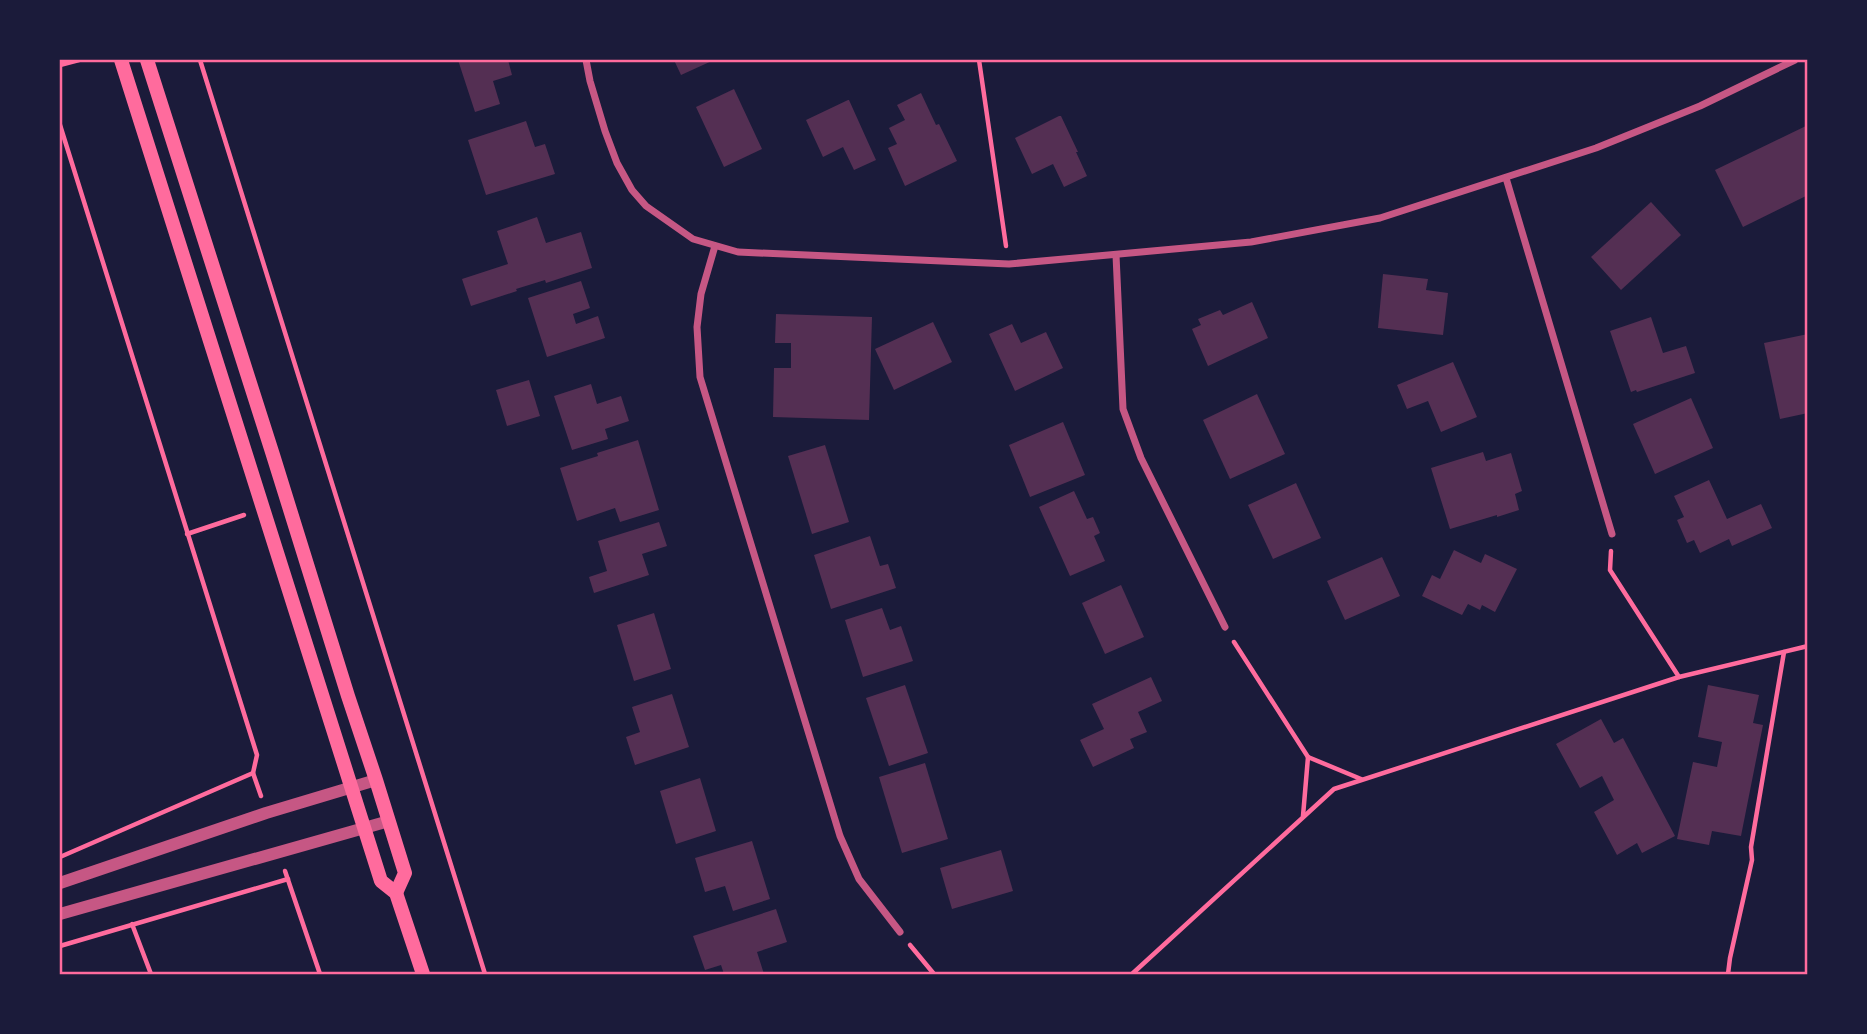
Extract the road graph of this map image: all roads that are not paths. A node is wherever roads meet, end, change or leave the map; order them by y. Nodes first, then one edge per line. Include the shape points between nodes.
1 (121, 60) edge
2 (147, 60) edge
3 (586, 60) edge
4 (1795, 60) edge
5 (1506, 178) junction
6 (715, 246) junction
7 (1116, 255) junction
8 (1612, 534) road end
9 (1225, 627) road end
10 (376, 780) junction
11 (351, 787) junction
12 (389, 821) junction
13 (364, 827) junction
14 (60, 883) edge
15 (396, 893) junction
16 (60, 914) edge
17 (900, 932) road end
18 (423, 975) edge

1 - 11 main road
2 - 10 main road
3 - 6 street via 605,131 632,191 693,239
4 - 5 street via 1700,106
5 - 7 street via 1380,218 1251,242
5 - 8 street
6 - 7 street via 738,252 1009,264
6 - 17 street via 697,327 700,377 840,835 859,879
7 - 9 street via 1123,409 1140,458
10 - 11 street
10 - 12 main road
11 - 13 main road
11 - 14 street
12 - 13 street
12 - 15 main road via 405,873
13 - 15 main road via 381,881
13 - 16 street
15 - 18 main road

